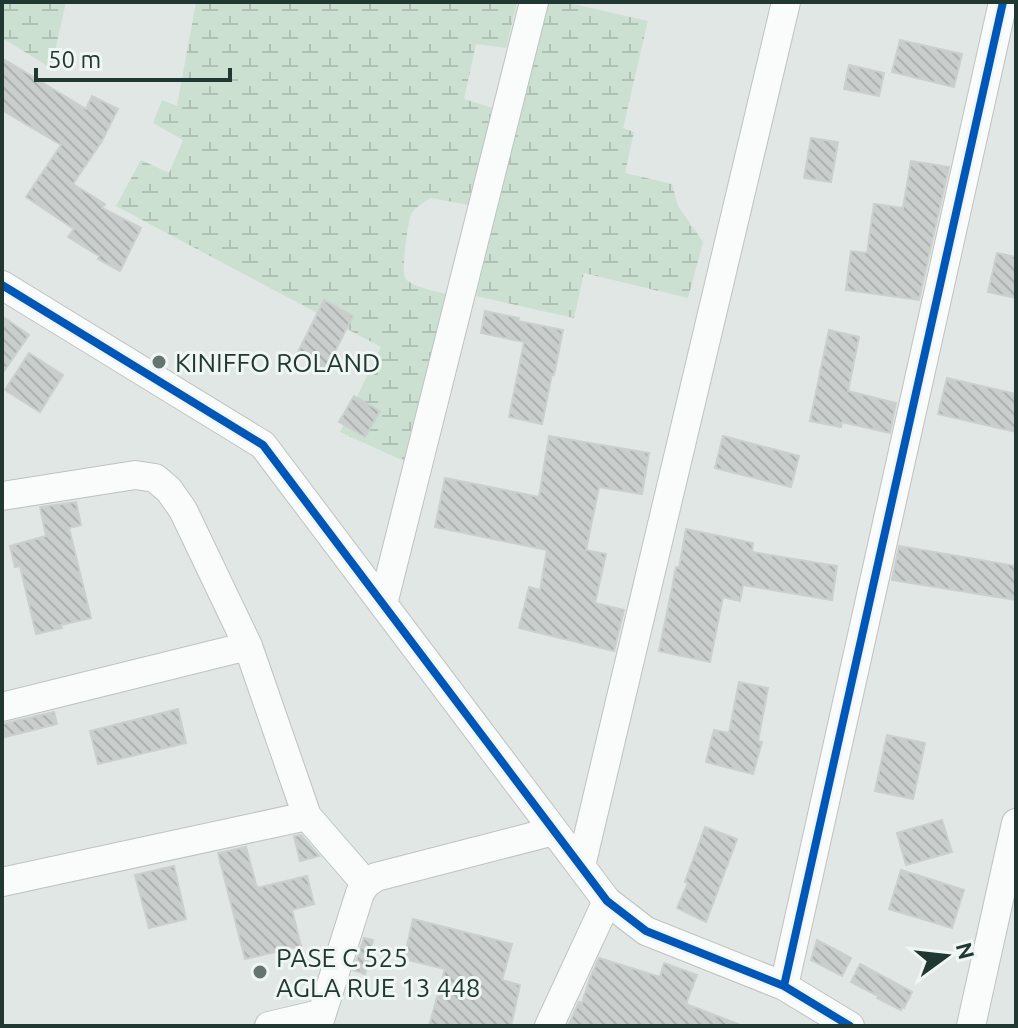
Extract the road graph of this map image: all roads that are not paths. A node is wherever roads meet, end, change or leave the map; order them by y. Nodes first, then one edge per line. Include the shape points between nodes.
1 (534, 2) edge
2 (786, 2) edge
3 (1003, 2) edge
4 (2, 285) edge
5 (2, 496) edge
6 (383, 604) junction
7 (248, 646) junction
8 (2, 707) edge
9 (307, 816) junction
10 (1016, 823) edge
11 (554, 831) junction
12 (581, 866) junction
13 (2, 882) edge
14 (366, 884) junction
15 (607, 901) junction
16 (784, 986) junction
17 (319, 1020) edge
18 (269, 1026) edge
19 (549, 1026) edge
20 (850, 1026) edge
21 (971, 1026) edge

1 - 6 street
2 - 12 street
3 - 16 street
4 - 6 street via 263,445
5 - 7 street via 135,475 155,478 183,510
6 - 11 street
7 - 8 street
7 - 9 street
9 - 13 street
9 - 14 street
10 - 21 street
11 - 12 street
11 - 14 street via 376,877
12 - 15 street
14 - 17 street
15 - 16 street via 646,931
15 - 19 street
16 - 20 street
17 - 18 street

